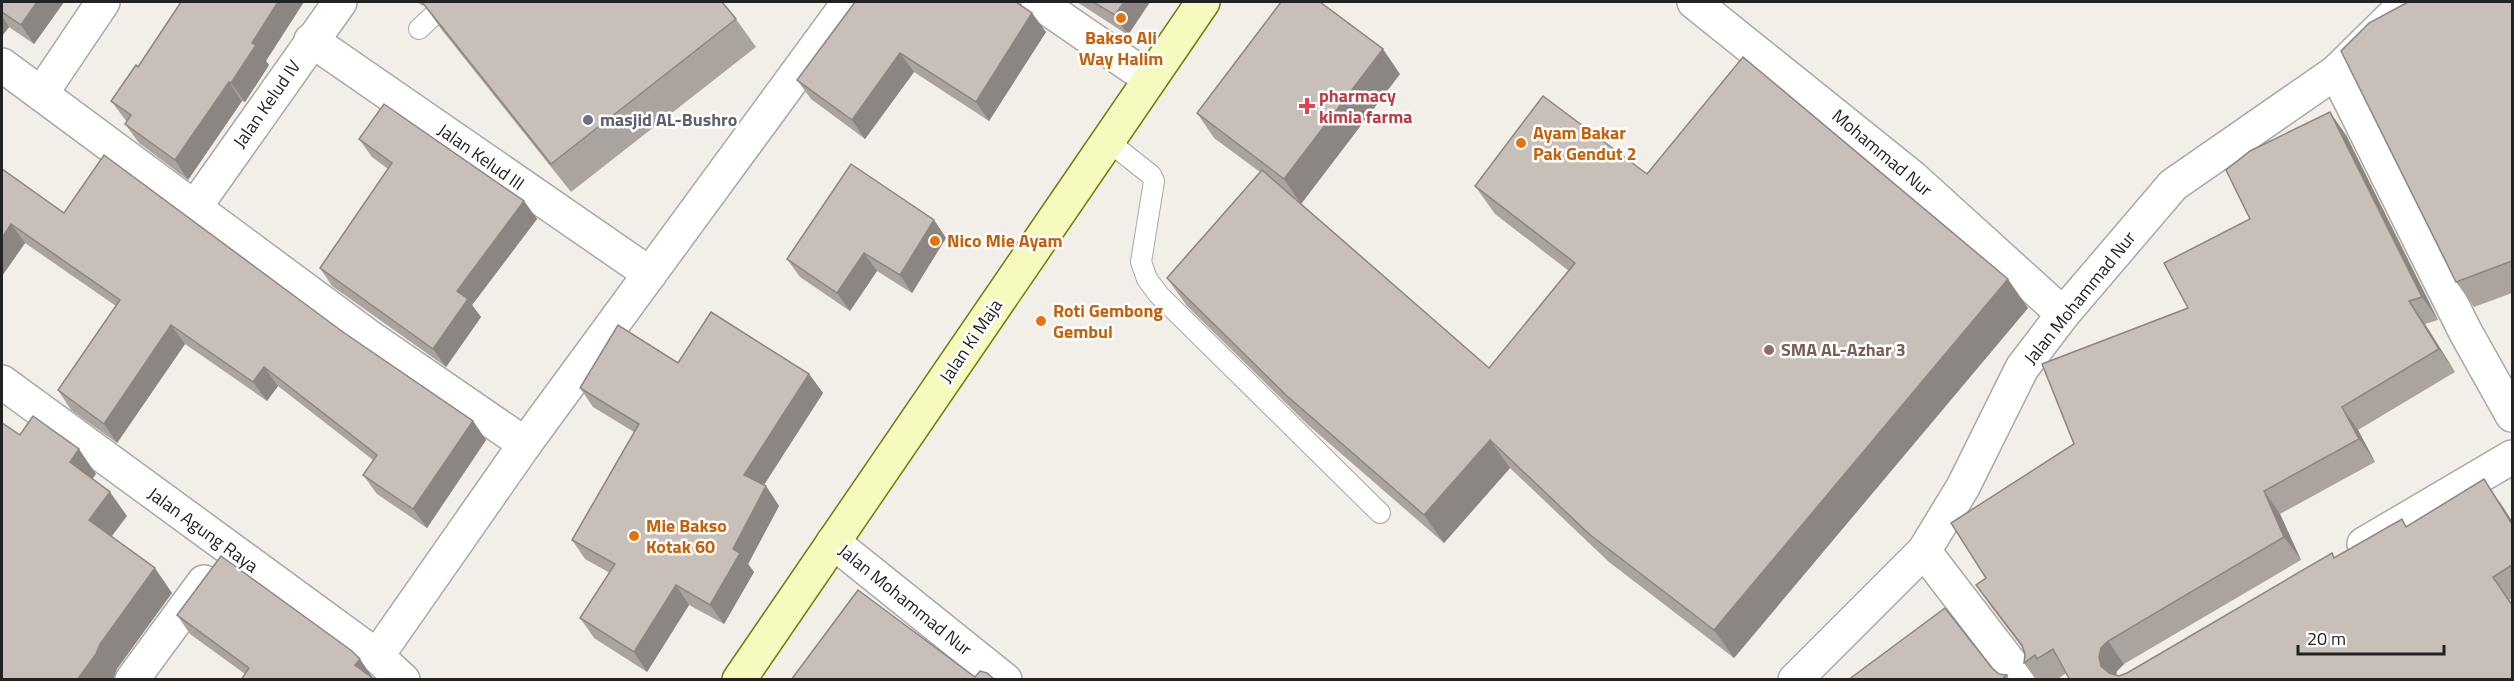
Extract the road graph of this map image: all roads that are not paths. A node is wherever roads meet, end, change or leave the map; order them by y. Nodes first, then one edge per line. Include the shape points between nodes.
1 (103, 2) edge
2 (340, 2) edge
3 (448, 2) edge
4 (849, 2) edge
5 (1038, 2) edge
6 (1203, 2) edge
7 (1694, 2) edge
8 (2407, 2) edge
9 (419, 29) dead end
10 (312, 40) junction
11 (2, 65) edge
12 (2336, 72) junction
13 (1150, 79) junction
14 (41, 94) junction
15 (1108, 141) junction
16 (195, 207) junction
17 (651, 274) junction
18 (2063, 314) junction
19 (2, 382) edge
20 (2512, 415) edge
21 (525, 444) junction
22 (2512, 457) edge
23 (1380, 513) dead end
24 (833, 542) junction
25 (228, 549) junction
26 (1924, 550) junction
27 (2338, 559) edge
28 (392, 672) edge
29 (132, 680) edge
30 (739, 680) edge
31 (1005, 680) edge
32 (1795, 680) edge
33 (2024, 680) edge

1 - 14 street
2 - 10 street, Jalan Kelud IV
3 - 9 lane
4 - 17 street
5 - 13 street
6 - 13 main road, Jalan Ki Maja
7 - 18 street, Mohammad Nur via 1912,177
8 - 12 street, Jalan Mohammad Nur
10 - 16 street, Jalan Kelud IV
10 - 17 street, Jalan Kelud III
11 - 14 street
12 - 18 street, Jalan Mohammad Nur via 2173,185
12 - 20 street via 2466,333
13 - 15 main road, Jalan Ki Maja
14 - 16 street
15 - 23 lane via 1154,181 1141,262 1147,279
15 - 24 main road, Jalan Ki Maja
16 - 21 street via 368,336
17 - 21 street
18 - 26 street, Jalan Mohammad Nur via 2022,368 1962,487
19 - 25 street, Jalan Agung Raya
21 - 28 street
22 - 27 street
24 - 30 main road, Jalan Ki Maja
24 - 31 street, Jalan Mohammad Nur
25 - 28 street, Jalan Agung Raya
25 - 29 street
26 - 32 street, Jalan Mohammad Nur
26 - 33 street

